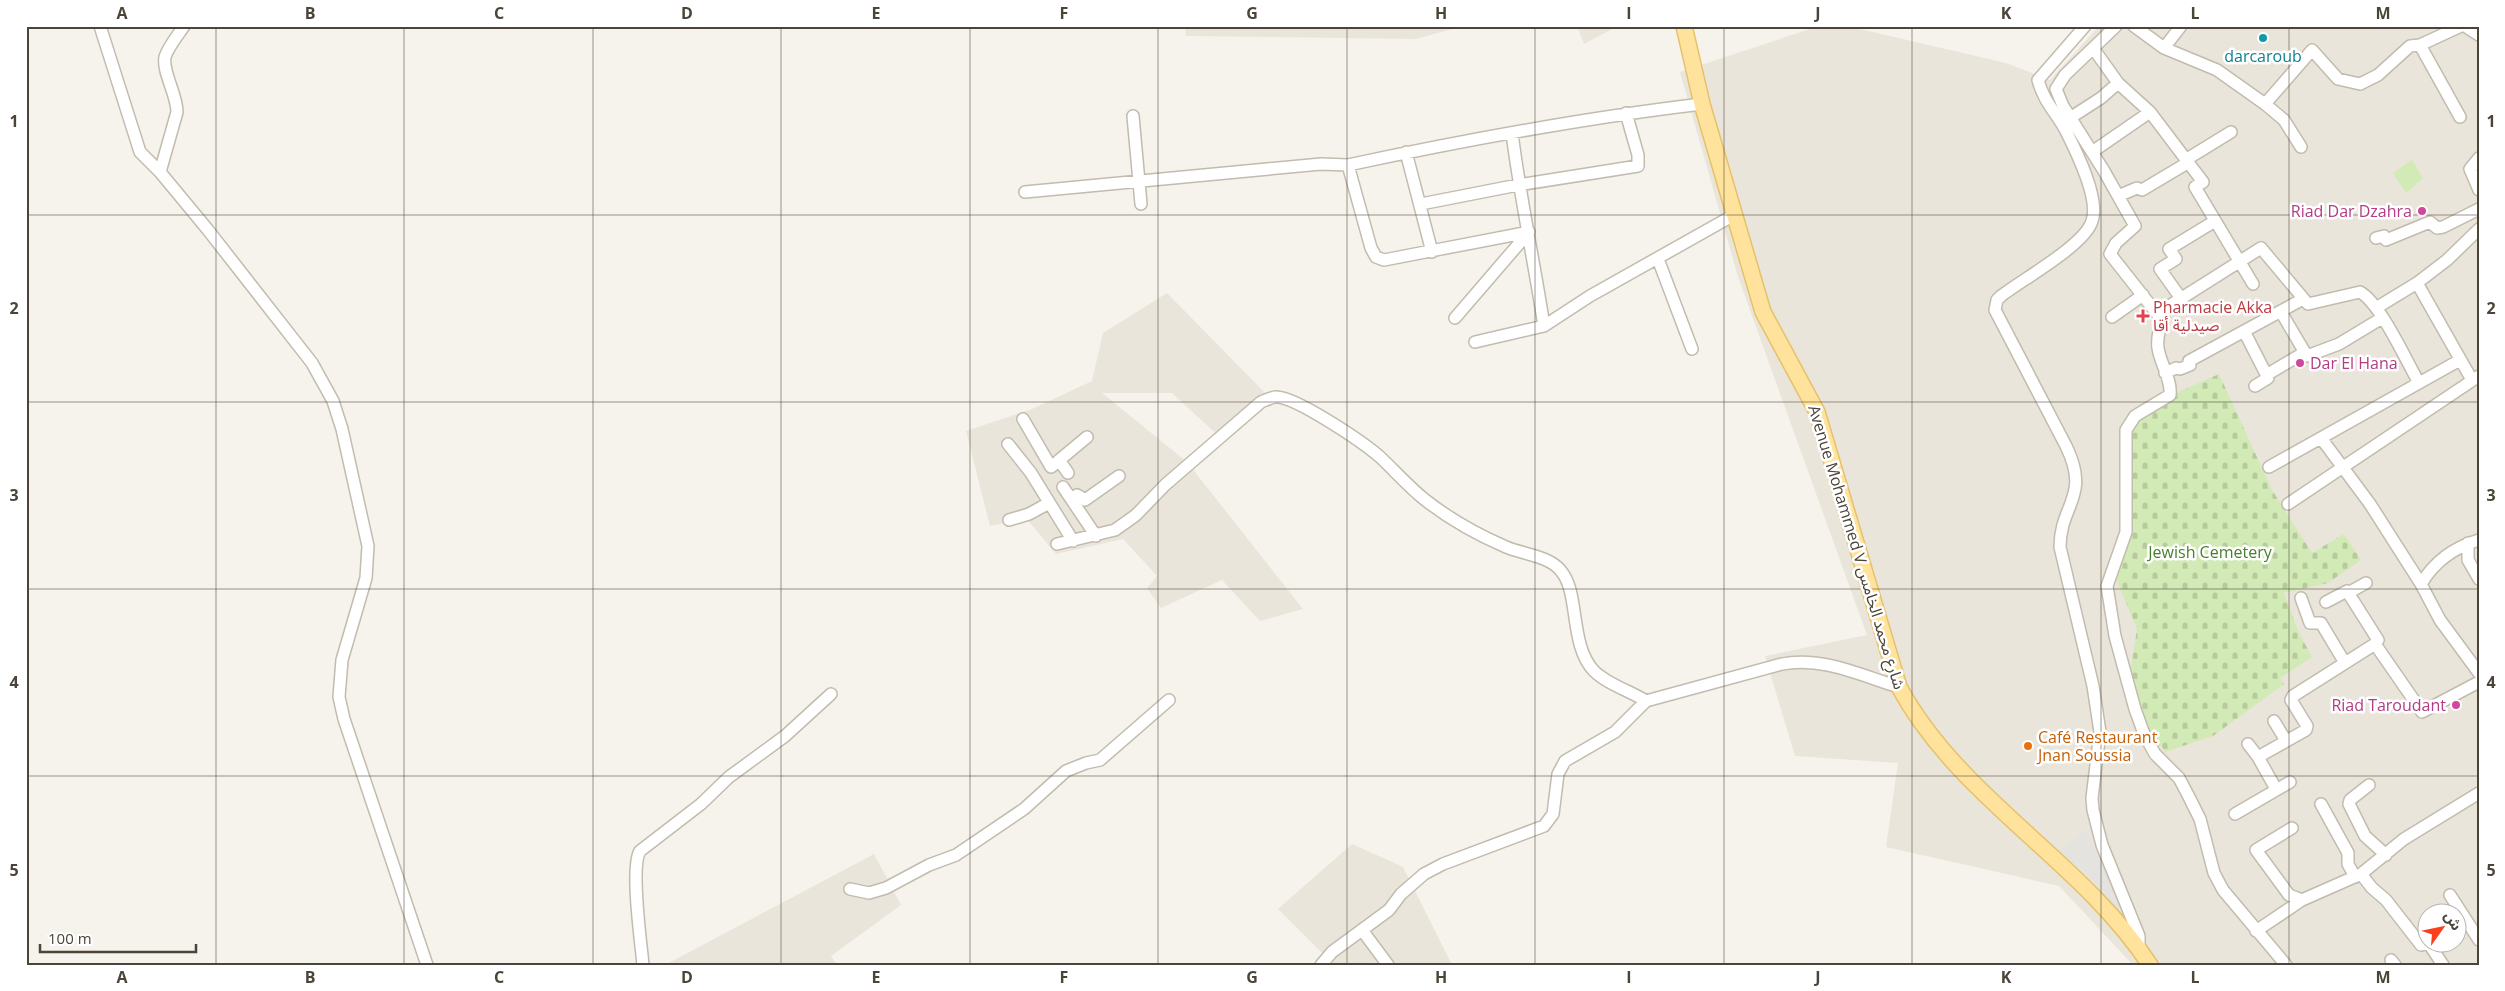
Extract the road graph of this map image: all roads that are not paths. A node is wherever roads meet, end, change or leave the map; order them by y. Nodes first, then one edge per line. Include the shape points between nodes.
1 (100, 26) edge
2 (184, 26) edge
3 (1684, 26) edge
4 (2085, 26) edge
5 (2116, 26) edge
6 (2134, 26) edge
7 (2181, 26) edge
8 (2461, 26) edge
9 (2465, 26) edge
10 (2479, 35) edge
11 (2420, 45) junction
12 (2093, 48) junction
13 (2164, 48) junction
14 (2118, 83) junction
15 (1702, 104) junction
16 (2266, 104) junction
17 (2150, 112) junction
18 (1626, 113) junction
19 (1133, 116) dead end
20 (2460, 117) dead end
21 (2070, 118) junction
22 (2231, 132) dead end
23 (1512, 133) junction
24 (2301, 147) dead end
25 (1406, 152) junction
26 (2092, 152) junction
27 (2479, 158) edge
28 (2188, 160) junction
29 (1348, 165) junction
30 (160, 172) junction
31 (1139, 182) junction
32 (1518, 185) junction
33 (2479, 190) edge
34 (1025, 192) dead end
35 (2118, 196) junction
36 (1142, 204) dead end
37 (1421, 204) junction
38 (2478, 211) edge
39 (1734, 215) junction
40 (2215, 221) junction
41 (2479, 229) edge
42 (1529, 232) junction
43 (2376, 238) dead end
44 (1432, 252) junction
45 (1658, 259) junction
46 (2238, 261) junction
47 (2417, 283) junction
48 (2253, 284) dead end
49 (2143, 295) junction
50 (2180, 297) junction
51 (2303, 299) junction
52 (2281, 312) junction
53 (2379, 313) junction
54 (2112, 317) dead end
55 (1455, 318) dead end
56 (2162, 320) junction
57 (1544, 326) junction
58 (2244, 331) junction
59 (1475, 342) dead end
60 (1692, 349) dead end
61 (2305, 352) junction
62 (2460, 360) junction
63 (2165, 373) junction
64 (2268, 374) junction
65 (2475, 378) edge
66 (2418, 381) junction
67 (2255, 386) dead end
68 (1023, 419) dead end
69 (1087, 437) dead end
70 (2321, 438) junction
71 (1008, 444) dead end
72 (1060, 460) junction
73 (2269, 466) dead end
74 (2343, 467) junction
75 (1068, 473) dead end
76 (1119, 476) dead end
77 (1063, 487) dead end
78 (1072, 499) junction
79 (1049, 502) junction
80 (2288, 504) dead end
81 (1009, 520) dead end
82 (1096, 536) junction
83 (1073, 541) junction
84 (2473, 541) edge
85 (1057, 544) dead end
86 (2479, 579) edge
87 (2366, 583) dead end
88 (2421, 584) junction
89 (2348, 593) junction
90 (2301, 598) dead end
91 (2326, 602) dead end
92 (2375, 644) junction
93 (2345, 663) junction
94 (2479, 673) edge
95 (2479, 682) edge
96 (1899, 687) junction
97 (830, 694) dead end
98 (1169, 700) dead end
99 (1646, 701) junction
100 (2274, 721) dead end
101 (2286, 741) junction
102 (2248, 744) dead end
103 (2258, 757) junction
104 (2290, 782) dead end
105 (2369, 785) dead end
106 (2276, 789) junction
107 (2479, 794) edge
108 (2321, 804) dead end
109 (2235, 814) dead end
110 (2292, 828) dead end
111 (2386, 855) junction
112 (2358, 876) junction
113 (850, 889) dead end
114 (2450, 895) dead end
115 (2302, 900) junction
116 (1362, 930) junction
117 (2256, 931) junction
118 (2479, 940) edge
119 (2418, 941) edge
120 (2139, 947) junction
121 (2436, 954) edge
122 (427, 965) edge
123 (643, 965) edge
124 (1321, 965) edge
125 (1388, 965) edge
126 (2150, 965) edge
127 (2286, 965) edge
128 (2443, 965) edge

1 - 30 street via 140,152
2 - 30 street via 165,58 177,112
3 - 15 main road, Avenue Mohammed V شارع محمد الخامس
4 - 120 street via 2038,80 2042,97 2066,130 2082,166 2094,207 2092,221 2083,236 1997,300 1995,310 2074,467 2076,486 2060,547 2093,686 2100,732 2093,810 2102,845 2140,936
5 - 12 street
6 - 13 street
7 - 13 street
8 - 11 street
9 - 10 street
11 - 16 street via 2410,46 2378,75 2360,84 2338,79 2312,50
11 - 20 street
12 - 14 street
12 - 21 street via 2057,85 2057,93
13 - 16 street via 2217,70
14 - 17 street
14 - 21 street via 2102,98
15 - 18 street
15 - 39 main road, Avenue Mohammed V شارع محمد الخامس
16 - 24 street via 2284,120
17 - 26 street
17 - 28 street
18 - 23 street
18 - 32 street via 1638,166
19 - 31 street
21 - 26 street
22 - 28 street
23 - 25 street
23 - 32 street
25 - 29 street
25 - 37 street
26 - 35 street
27 - 33 street via 2470,168
28 - 35 street via 2142,190 2137,188
28 - 40 street via 2203,182 2195,187
29 - 31 street via 1321,164
29 - 44 street via 1376,256 1384,260
30 - 122 street via 312,363 333,401 368,546 366,578 342,660 339,697
31 - 34 street
31 - 36 street
32 - 37 street
32 - 42 street
35 - 49 street via 2135,226 2116,243 2110,254
37 - 44 street
38 - 43 street via 2443,227 2437,228 2430,222 2386,240 2384,236
39 - 45 street
39 - 96 main road, Avenue Mohammed V شارع محمد الخامس via 1766,321 1817,412
40 - 46 street
40 - 50 street via 2170,249 2176,259 2160,269
41 - 47 street
42 - 44 street
42 - 55 street
42 - 57 street
45 - 57 street via 1590,296
45 - 60 street
46 - 48 street
46 - 50 street
46 - 51 street via 2264,248
47 - 53 street
47 - 62 street
49 - 54 street
49 - 56 street
50 - 56 street via 2166,308
51 - 52 street
51 - 53 street via 2308,304 2360,292
52 - 58 street
52 - 61 street
53 - 61 street via 2339,344 2307,356
53 - 66 street
56 - 63 street via 2158,342
57 - 59 street
58 - 63 street via 2190,361 2190,365
58 - 64 street
61 - 64 street
62 - 65 street
62 - 66 street
63 - 117 street via 2170,395 2135,416 2126,430 2126,532 2107,586 2111,616 2123,671 2144,734 2155,754 2179,778 2200,819 2214,873 2223,890
64 - 67 street via 2268,378
65 - 74 street
66 - 70 street
68 - 72 street via 1051,466
69 - 72 street
70 - 73 street
70 - 74 street
71 - 79 street via 1031,472
72 - 75 street
74 - 80 street
74 - 88 street
76 - 78 street via 1085,500 1077,495
77 - 78 street
78 - 82 street
79 - 81 street via 1029,514
79 - 83 street
82 - 83 street
82 - 99 street via 1115,530 1136,515 1164,485 1261,402 1284,398 1300,404 1360,442 1445,514 1506,547 1561,569 1570,594 1574,622 1590,666 1600,677
83 - 85 street
84 - 86 street via 2468,560
84 - 88 street via 2431,568
87 - 89 street
88 - 94 street via 2440,620
89 - 91 street
89 - 92 street via 2378,640
90 - 93 street via 2310,623 2321,623
92 - 93 street
92 - 95 street via 2422,712
93 - 101 street via 2291,698 2308,729
96 - 99 street via 1822,663 1803,661
96 - 120 main road, Avenue Mohammed V شارع محمد الخامس via 1922,725 1960,769 1994,804 2067,868
97 - 123 street via 785,736 729,776 702,804 640,851 636,859
98 - 113 street via 1100,760 1066,771 1024,810 956,855 928,865 886,888 870,893
99 - 116 street via 1614,732 1565,761 1558,774 1553,814 1544,826 1442,864 1424,874 1401,894 1389,910
100 - 101 street
101 - 103 street
102 - 103 street
103 - 106 street
104 - 106 street
105 - 111 street via 2349,804 2365,836
106 - 109 street
107 - 111 street via 2420,829
108 - 112 street via 2348,853 2348,864
110 - 115 street via 2256,850 2289,896
111 - 112 street
112 - 115 street
112 - 119 street via 2386,900
114 - 118 street
115 - 117 street
116 - 124 street via 1332,952
116 - 125 street
117 - 127 street
120 - 126 main road, Avenue Mohammed V شارع محمد الخامس
121 - 128 street

